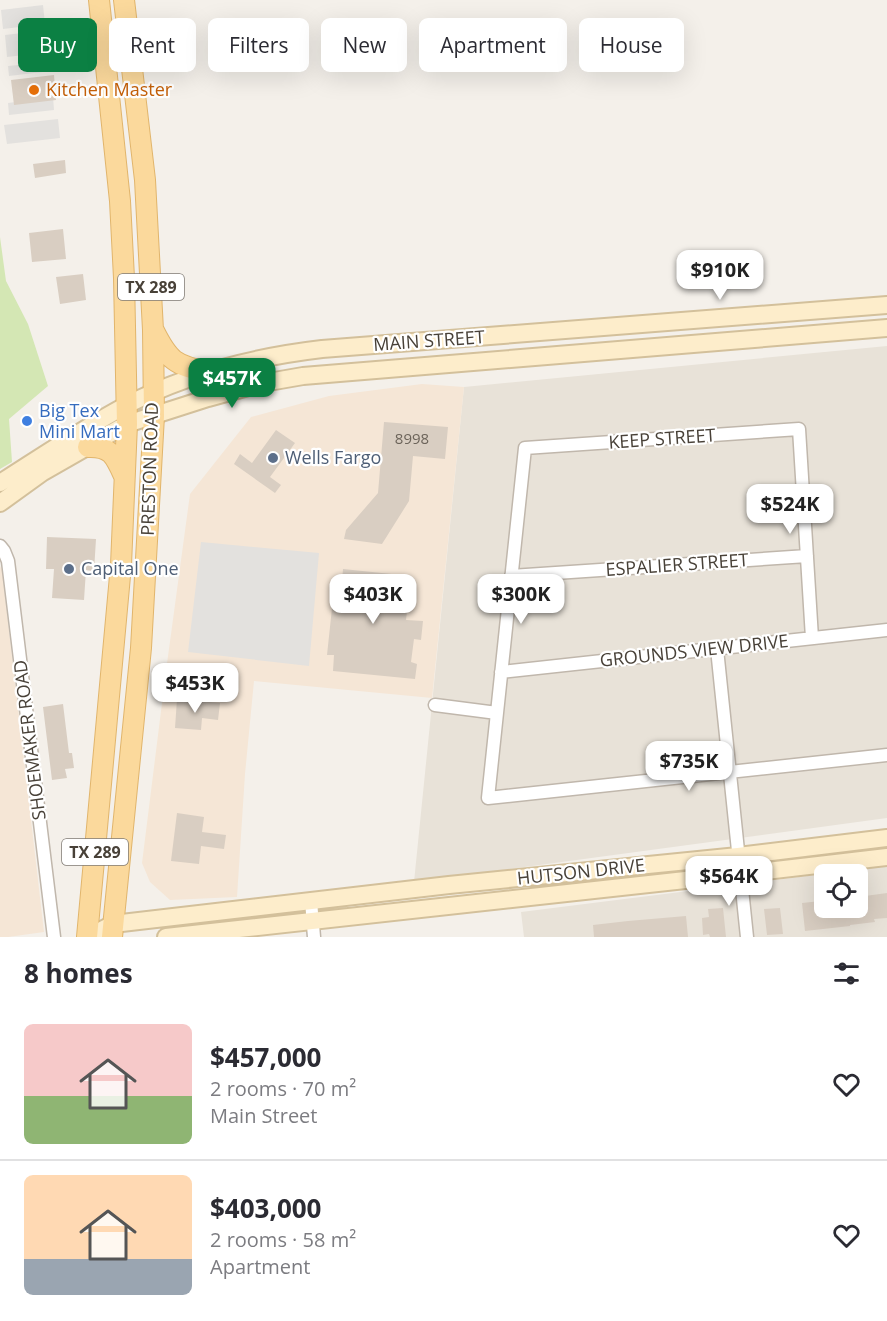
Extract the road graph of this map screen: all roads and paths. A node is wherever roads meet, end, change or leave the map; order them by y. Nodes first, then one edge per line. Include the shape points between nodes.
1 (99, 0) edge
2 (124, 0) edge
3 (134, 82) junction
4 (109, 85) junction
5 (887, 305) edge
6 (887, 328) edge
7 (153, 330) junction
8 (449, 340) junction
9 (450, 364) junction
10 (207, 372) junction
11 (153, 394) junction
12 (127, 415) junction
13 (154, 416) junction
14 (88, 447) junction
15 (125, 478) junction
16 (0, 483) edge
17 (0, 503) edge
18 (0, 546) edge
19 (807, 556) junction
20 (511, 576) junction
21 (887, 630) edge
22 (812, 638) junction
23 (113, 644) junction
24 (141, 648) junction
25 (717, 649) junction
26 (501, 672) junction
27 (435, 705) dead end
28 (497, 713) junction
29 (887, 755) edge
30 (730, 772) junction
31 (887, 838) edge
32 (738, 856) junction
33 (887, 857) edge
34 (740, 874) junction
35 (448, 885) junction
36 (311, 901) junction
37 (452, 905) junction
38 (313, 920) junction
39 (113, 931) edge
40 (54, 937) edge
41 (87, 937) edge
42 (166, 937) edge
43 (314, 937) edge
44 (747, 937) edge

1 - 4 main road, PRESTON ROAD / TX 289
2 - 3 main road, PRESTON ROAD / TX 289
3 - 4 main road
3 - 7 main road, PRESTON ROAD / TX 289 via 146,190
4 - 12 main road, PRESTON ROAD / TX 289 via 120,201
5 - 8 main road, MAIN STREET
6 - 9 main road, MAIN STREET
7 - 10 main road via 172,360
7 - 11 main road, PRESTON ROAD / TX 289
8 - 9 main road
8 - 10 main road, MAIN STREET via 290,353
9 - 13 main road, MAIN STREET via 263,383
10 - 11 main road, MAIN STREET
11 - 12 main road, MAIN STREET
11 - 13 main road, PRESTON ROAD / TX 289
12 - 13 main road, MAIN STREET
12 - 14 main road, MAIN STREET
12 - 15 main road, PRESTON ROAD / TX 289
12 - 16 main road, MAIN STREET
13 - 24 main road, PRESTON ROAD / TX 289
14 - 15 main road via 107,450
14 - 17 main road, MAIN STREET
15 - 23 main road, PRESTON ROAD / TX 289
18 - 40 street, SHOEMAKER ROAD via 8,561
19 - 20 street, ESPALIER STREET
19 - 20 street, KEEP STREET via 799,429 525,448
19 - 22 street
20 - 26 street
21 - 22 street, GROUNDS VIEW DRIVE
22 - 25 street, GROUNDS VIEW DRIVE
23 - 24 main road
23 - 41 main road, PRESTON ROAD / TX 289
24 - 39 main road, PRESTON ROAD / TX 289
25 - 26 street, GROUNDS VIEW DRIVE
25 - 30 street
26 - 28 street
27 - 28 street
28 - 30 street via 488,798
29 - 30 street
30 - 32 street
31 - 32 main road, HUTSON DRIVE
32 - 34 street
32 - 35 main road, HUTSON DRIVE
33 - 34 main road, HUTSON DRIVE
34 - 37 main road, HUTSON DRIVE
34 - 44 street
35 - 36 main road, HUTSON DRIVE
35 - 37 main road
36 - 38 street
36 - 39 main road, HUTSON DRIVE
37 - 38 main road, HUTSON DRIVE
38 - 42 main road, HUTSON DRIVE
38 - 43 street
39 - 41 main road, HUTSON DRIVE

